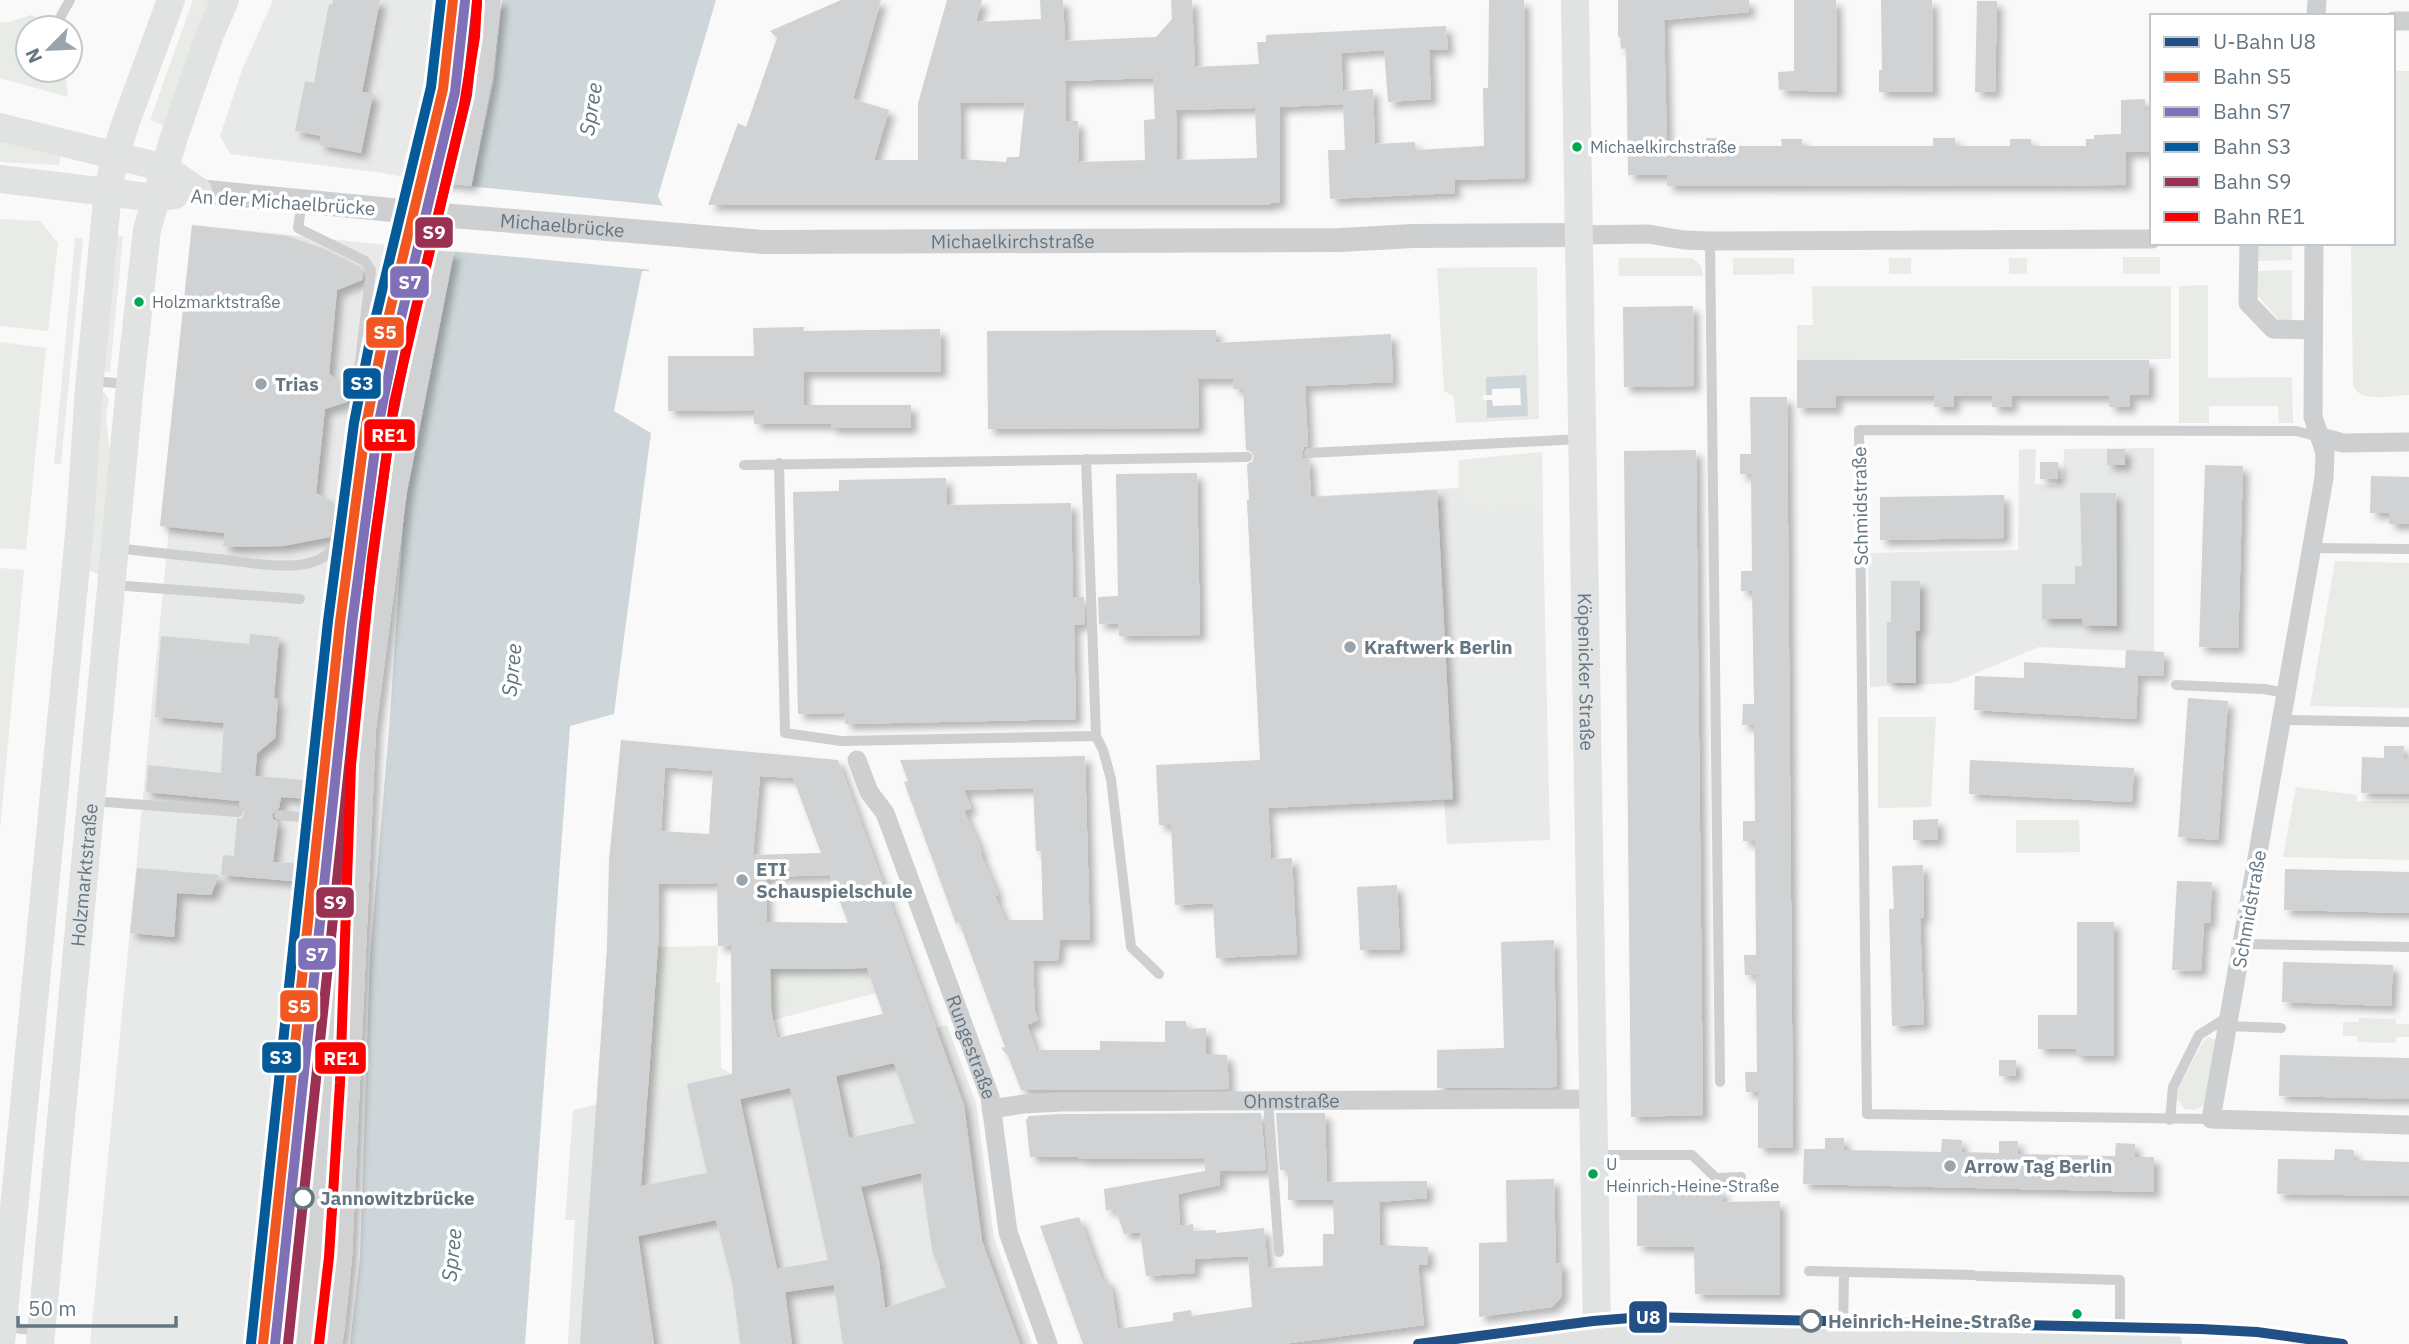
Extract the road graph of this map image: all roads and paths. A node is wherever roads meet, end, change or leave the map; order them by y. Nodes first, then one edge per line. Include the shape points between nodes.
1 (171, 0) edge
2 (225, 0) edge
3 (1575, 0) edge
4 (0, 127) edge
5 (115, 156) junction
6 (165, 168) junction
7 (0, 179) edge
8 (108, 191) junction
9 (198, 191) junction
10 (155, 198) junction
11 (302, 202) junction
12 (453, 216) joint
13 (671, 233) joint
14 (1579, 234) junction
15 (2150, 239) edge
16 (1710, 240) junction
17 (2249, 245) edge
18 (2314, 245) edge
19 (2313, 330) junction
20 (89, 381) junction
21 (130, 385) junction
22 (2321, 437) junction
23 (1582, 439) junction
24 (2409, 442) edge
25 (1309, 453) dead end
26 (1247, 457) dead end
27 (1086, 459) junction
28 (779, 464) junction
29 (744, 465) dead end
30 (116, 548) junction
31 (2312, 548) junction
32 (2409, 549) edge
33 (113, 585) junction
34 (300, 599) dead end
35 (2175, 685) dead end
36 (2286, 692) junction
37 (2281, 720) junction
38 (2409, 722) edge
39 (1096, 736) junction
40 (858, 750) junction
41 (91, 801) junction
42 (238, 812) dead end
43 (279, 815) dead end
44 (300, 817) dead end
45 (2243, 944) junction
46 (2409, 947) edge
47 (1159, 974) dead end
48 (2229, 1021) junction
49 (2281, 1028) dead end
50 (1720, 1082) dead end
51 (1592, 1099) junction
52 (1268, 1101) junction
53 (991, 1109) junction
54 (2211, 1119) junction
55 (2170, 1120) junction
56 (2409, 1125) edge
57 (1593, 1155) junction
58 (1741, 1177) dead end
59 (1279, 1252) dead end
60 (1809, 1271) dead end
61 (1844, 1272) junction
62 (1, 1335) edge
63 (1843, 1336) junction
64 (41, 1338) edge
65 (1597, 1338) edge
66 (2119, 1343) edge
67 (1048, 1344) edge
68 (1464, 1344) edge
69 (2168, 1344) edge

1 - 5 main road, Holzmarktstraße
2 - 6 main road, Holzmarktstraße
3 - 14 main road, Köpenicker Straße
4 - 5 main road
5 - 6 main road
5 - 8 main road, Holzmarktstraße
6 - 9 main road
6 - 10 main road, Holzmarktstraße
7 - 8 main road, An der Michaelbrücke
8 - 10 main road, An der Michaelbrücke
8 - 20 main road, Holzmarktstraße
9 - 10 main road, An der Michaelbrücke
9 - 11 street, An der Michaelbrücke
10 - 21 main road, Holzmarktstraße
11 - 12 street, An der Michaelbrücke
11 - 30 lane via 298,228 365,261 371,270 335,546 314,562 298,564 257,564
12 - 13 street, Michaelbrücke
13 - 14 street, Michaelkirchstraße via 764,242 1340,240
14 - 16 street, Michaelkirchstraße
14 - 23 main road, Köpenicker Straße
15 - 16 street, Michaelkirchstraße
16 - 50 lane
17 - 19 street via 2248,303 2273,329
18 - 19 street
19 - 22 street via 2313,417
20 - 21 lane
20 - 62 main road, Holzmarktstraße via 80,524
21 - 30 main road, Holzmarktstraße
22 - 24 street via 2343,443
22 - 31 street, Schmidstraße via 2323,478
22 - 55 lane, Schmidstraße via 2296,431 1859,430 1867,1114
23 - 25 lane
23 - 51 main road, Köpenicker Straße
26 - 27 lane
27 - 28 lane
27 - 39 lane
28 - 29 lane
28 - 40 lane via 785,733 841,741
30 - 33 main road, Holzmarktstraße
31 - 32 lane
31 - 36 street, Schmidstraße
33 - 34 lane
33 - 41 main road, Holzmarktstraße
35 - 36 lane
36 - 37 street, Schmidstraße
37 - 38 lane
37 - 45 street, Schmidstraße
39 - 40 lane
39 - 47 lane via 1111,779 1131,947
40 - 53 street, Rungestraße via 869,792 885,813
41 - 42 lane
41 - 64 main road, Holzmarktstraße
43 - 44 lane
45 - 46 lane
45 - 48 street, Schmidstraße
48 - 49 lane
48 - 54 street, Schmidstraße
48 - 55 lane via 2199,1035 2173,1087
51 - 52 street, Ohmstraße
51 - 57 main road, Köpenicker Straße
52 - 53 street, Ohmstraße via 1062,1102
52 - 59 lane
53 - 67 street, Rungestraße via 1008,1232
54 - 55 lane
54 - 56 street
57 - 58 lane via 1692,1155 1716,1178
57 - 65 main road, Köpenicker Straße
60 - 61 lane
61 - 63 lane
61 - 66 lane via 2120,1280
62 - 64 lane
63 - 65 main road
63 - 66 main road
65 - 68 main road
66 - 69 main road

